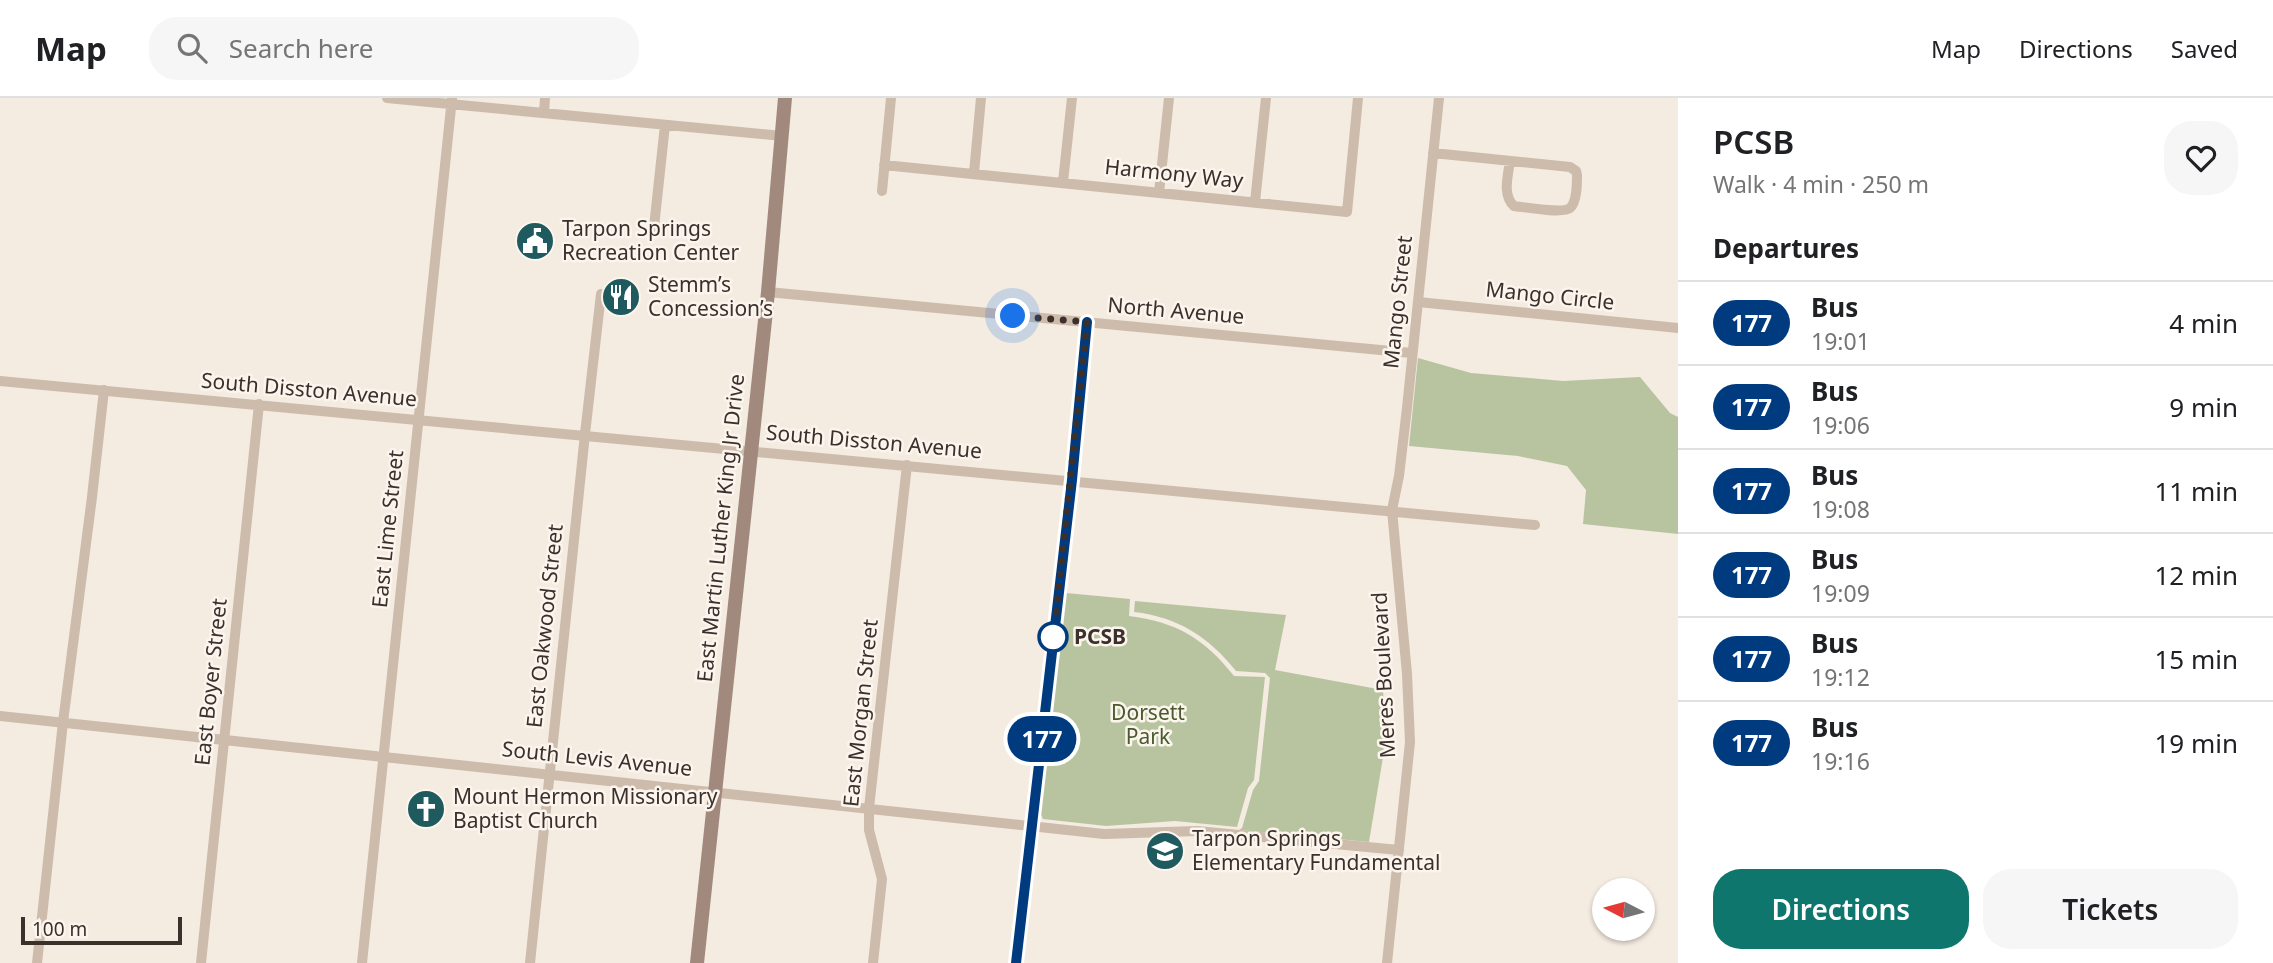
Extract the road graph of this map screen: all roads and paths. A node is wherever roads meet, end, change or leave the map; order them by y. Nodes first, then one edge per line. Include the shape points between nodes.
1 (387, 98) edge
2 (545, 98) edge
3 (785, 98) edge
4 (891, 98) edge
5 (981, 98) edge
6 (1072, 98) edge
7 (1169, 98) edge
8 (1266, 98) edge
9 (1358, 98) edge
10 (1439, 98) edge
11 (452, 102) edge
12 (544, 113) junction
13 (665, 125) junction
14 (782, 136) junction
15 (1433, 153) junction
16 (1510, 161) junction
17 (884, 165) junction
18 (974, 173) junction
19 (1063, 183) junction
20 (882, 191) dead end
21 (1159, 193) junction
22 (1255, 202) junction
23 (654, 227) dead end
24 (768, 292) junction
25 (601, 294) dead end
26 (1418, 302) junction
27 (1087, 322) junction
28 (1678, 328) edge
29 (1412, 353) junction
30 (0, 381) edge
31 (104, 390) junction
32 (259, 404) junction
33 (419, 419) junction
34 (585, 434) junction
35 (750, 450) junction
36 (907, 465) junction
37 (1072, 480) junction
38 (1392, 510) junction
39 (1535, 525) dead end
40 (0, 716) edge
41 (63, 722) junction
42 (224, 740) junction
43 (384, 756) junction
44 (550, 774) junction
45 (715, 791) junction
46 (869, 808) junction
47 (1031, 827) junction
48 (1399, 850) junction
49 (37, 963) edge
50 (201, 963) edge
51 (362, 963) edge
52 (530, 963) edge
53 (697, 963) edge
54 (873, 963) edge
55 (1016, 963) edge
56 (1387, 963) edge

1 - 11 street
2 - 12 street
3 - 14 street, East Martin Luther King Jr Drive
4 - 17 street
5 - 18 street
6 - 19 street
7 - 21 street
8 - 22 street
9 - 22 street, Harmony Way via 1347,212
10 - 15 street, Mango Street
11 - 12 street
11 - 33 street, East Lime Street
12 - 13 street
13 - 14 street
13 - 23 street
14 - 24 street, East Martin Luther King Jr Drive
15 - 16 street
15 - 26 street, Mango Street
16 - 16 street via 1573,169 1577,182 1572,207 1563,211 1510,203
17 - 18 street, Harmony Way
17 - 20 street
18 - 19 street, Harmony Way
19 - 21 street, Harmony Way
21 - 22 street, Harmony Way
24 - 27 street, North Avenue
24 - 35 street, East Martin Luther King Jr Drive
25 - 34 street, East Oakwood Street
26 - 28 street, Mango Circle
26 - 29 street, Mango Street
27 - 29 street, North Avenue
27 - 37 street
29 - 38 street, Mango Street
30 - 31 street, South Disston Avenue
31 - 32 street, South Disston Avenue
31 - 41 street
32 - 33 street, South Disston Avenue
32 - 42 street, East Boyer Street
33 - 34 street, South Disston Avenue
33 - 43 street, East Lime Street
34 - 35 street, South Disston Avenue
34 - 44 street, East Oakwood Street
35 - 36 street, South Disston Avenue
35 - 45 street, East Martin Luther King Jr Drive
36 - 37 street, South Disston Avenue
36 - 46 street, East Morgan Street
37 - 38 street, South Disston Avenue
37 - 47 street
38 - 39 street, South Disston Avenue
38 - 48 street, Meres Boulevard via 1410,742
40 - 41 street, South Levis Avenue
41 - 42 street, South Levis Avenue
41 - 49 street
42 - 43 street, South Levis Avenue
42 - 50 street, East Boyer Street
43 - 44 street, South Levis Avenue
43 - 51 street, East Lime Street
44 - 45 street, South Levis Avenue
44 - 52 street, East Oakwood Street
45 - 46 street, South Levis Avenue
45 - 53 street, East Martin Luther King Jr Drive
46 - 47 street, South Levis Avenue
46 - 54 street, East Morgan Street via 869,830 882,879
47 - 48 street, South Levis Avenue via 1104,834 1197,831
47 - 55 street
48 - 56 street, Meres Boulevard

